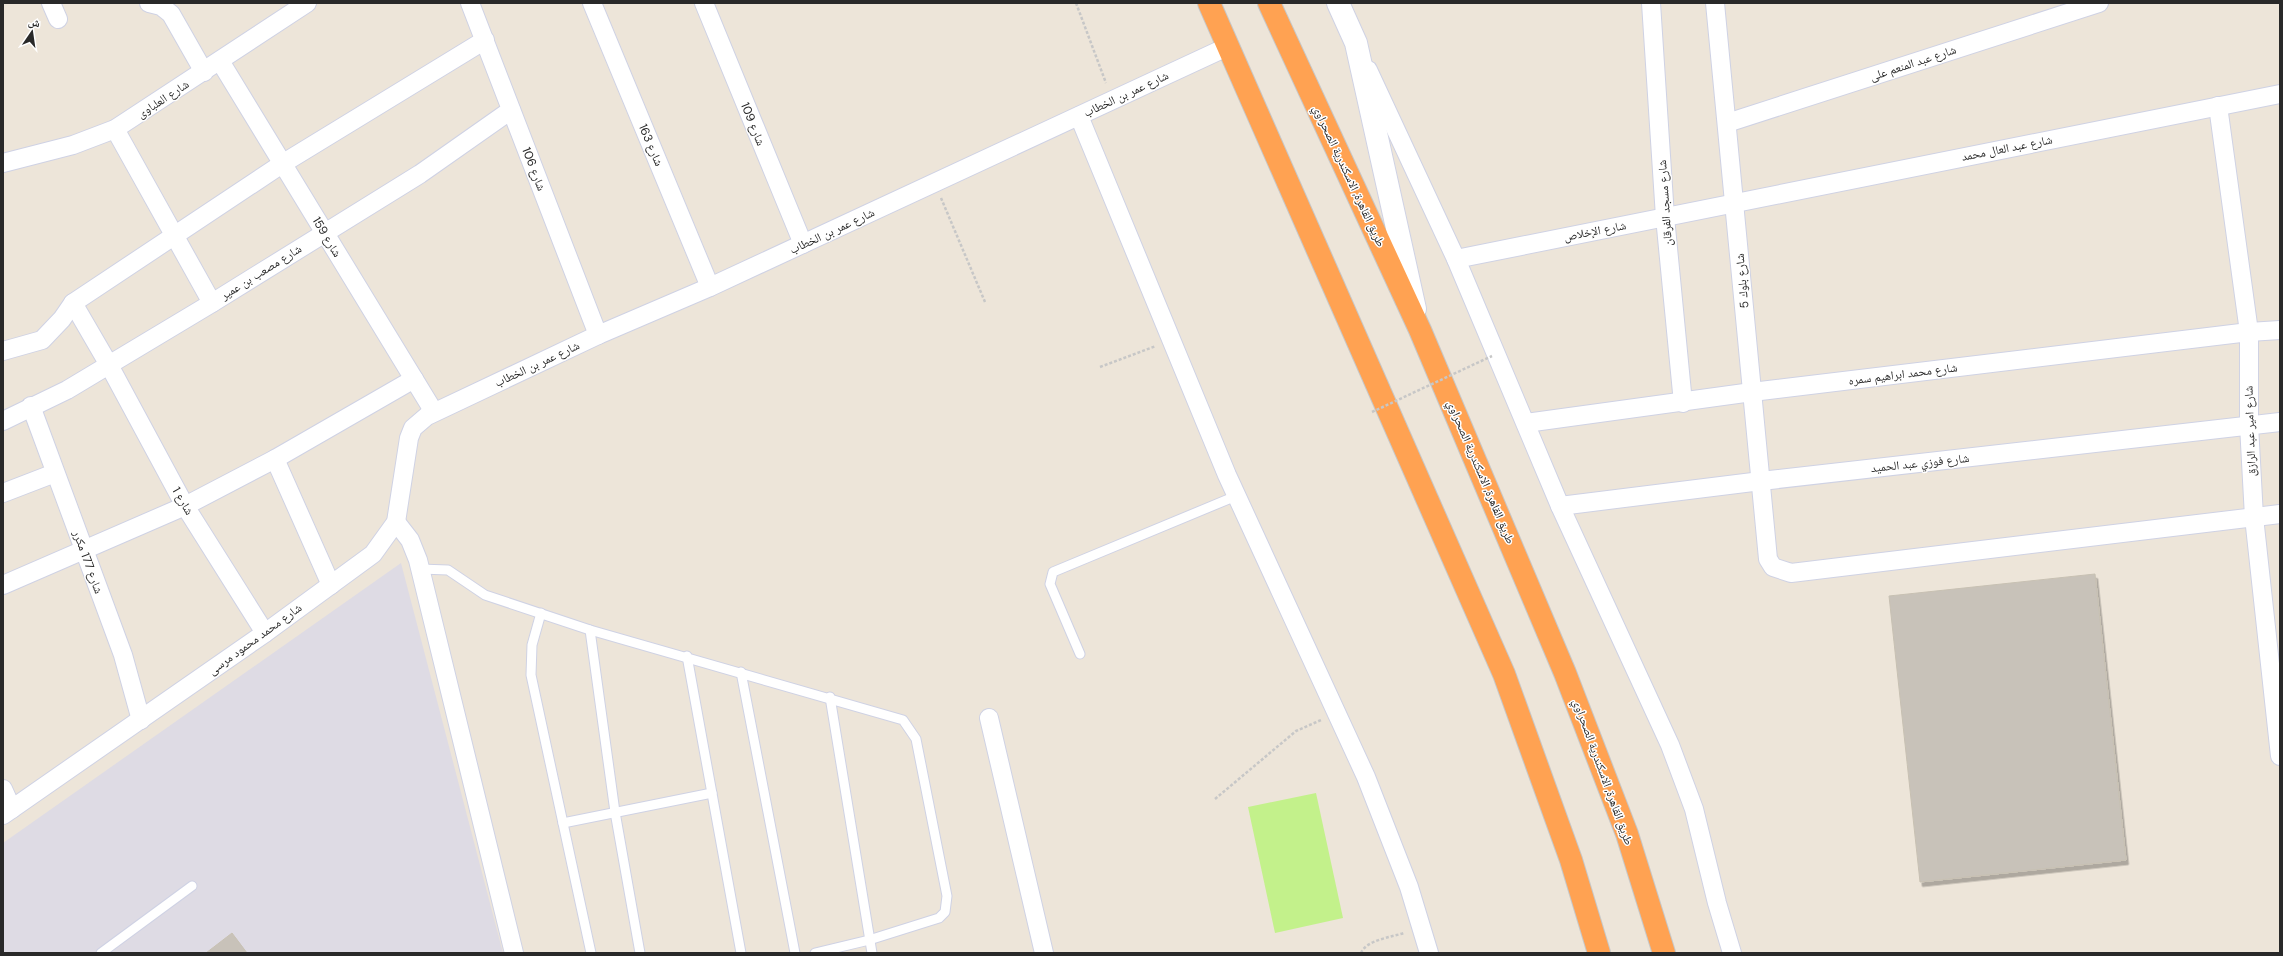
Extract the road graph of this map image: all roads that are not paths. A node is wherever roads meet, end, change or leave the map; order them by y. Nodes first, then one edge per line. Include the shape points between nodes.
1 (51, 3) edge
2 (150, 3) edge
3 (470, 3) edge
4 (592, 3) edge
5 (704, 3) edge
6 (1209, 3) edge
7 (1269, 3) edge
8 (1338, 3) edge
9 (1651, 3) edge
10 (2099, 3) edge
11 (1718, 4) edge
12 (299, 5) edge
13 (58, 20) dead end
14 (485, 40) junction
15 (1356, 43) junction
16 (1229, 46) junction
17 (220, 61) junction
18 (204, 72) junction
19 (2280, 94) edge
20 (2218, 106) junction
21 (511, 110) junction
22 (1079, 116) junction
23 (1727, 123) junction
24 (115, 129) junction
25 (3, 163) edge
26 (282, 164) junction
27 (1734, 203) junction
28 (1666, 217) junction
29 (325, 233) junction
30 (174, 235) junction
31 (802, 244) junction
32 (1456, 259) junction
33 (710, 287) junction
34 (212, 302) junction
35 (72, 303) junction
36 (1420, 330) junction
37 (2280, 330) edge
38 (2249, 332) junction
39 (598, 335) junction
40 (3, 351) edge
41 (109, 365) junction
42 (414, 379) junction
43 (1752, 392) junction
44 (1683, 403) junction
45 (31, 406) junction
46 (434, 412) junction
47 (3, 421) edge
48 (2280, 422) edge
49 (1526, 424) junction
50 (2249, 426) junction
51 (275, 459) junction
52 (55, 473) junction
53 (1761, 480) junction
54 (3, 492) edge
55 (1236, 496) junction
56 (185, 506) junction
57 (1560, 506) junction
58 (2280, 514) edge
59 (2254, 517) junction
60 (396, 522) junction
61 (84, 552) junction
62 (420, 569) junction
63 (331, 585) junction
64 (3, 586) edge
65 (541, 613) junction
66 (590, 630) junction
67 (265, 632) junction
68 (1080, 654) dead end
69 (687, 656) junction
70 (741, 672) junction
71 (830, 698) junction
72 (989, 718) dead end
73 (141, 720) junction
74 (2280, 756) edge
75 (3, 789) edge
76 (712, 792) junction
77 (7, 812) edge
78 (615, 812) junction
79 (563, 823) junction
80 (192, 886) dead end
81 (869, 940) junction
82 (101, 953) edge
83 (514, 953) edge
84 (591, 953) edge
85 (640, 953) edge
86 (741, 953) edge
87 (795, 953) edge
88 (815, 953) edge
89 (872, 953) edge
90 (1044, 953) edge
91 (1429, 953) edge
92 (1599, 953) edge
93 (1664, 953) edge
94 (1732, 953) edge

1 - 13 street
2 - 18 street via 161,6 171,14
3 - 14 street, شارع 106
4 - 33 street, شارع 163
5 - 31 street, شارع 109
6 - 16 highway
7 - 36 highway, طريق القاهرة, الاسكندرية الصحراوي
8 - 15 street
9 - 28 street, شارع مسجد الفرقان
10 - 23 street, شارع عبد المنعم على
11 - 23 street, شارع بلوك 5
12 - 17 street, شارع العلباوى
14 - 21 street, شارع 106
14 - 26 street
15 - 32 street
15 - 36 street
16 - 22 street, شارع عمر بن الخطاب
16 - 92 highway via 1504,674 1571,860
17 - 18 street, شارع العلباوى
17 - 26 street, شارع 159
18 - 24 street, شارع العلباوى
19 - 20 street, شارع عبد العال محمد
20 - 27 street, شارع عبد العال محمد
20 - 38 street, شارع امير عبد الرازق
21 - 29 street, شارع مصعب بن عمير via 420,174
21 - 39 street, شارع 106
22 - 31 street, شارع عمر بن الخطاب
22 - 55 street
23 - 27 street, شارع بلوك 5
24 - 25 street, شارع العلباوى via 73,145
24 - 30 street
26 - 29 street, شارع 159
26 - 30 street
27 - 28 street, شارع الإخلاص
27 - 43 street, شارع بلوك 5
28 - 32 street, شارع الإخلاص
28 - 44 street, شارع مسجد الفرقان
29 - 34 street, شارع مصعب بن عمير
29 - 42 street, شارع 159
30 - 34 street
30 - 35 street
31 - 33 street, شارع عمر بن الخطاب
32 - 49 street
33 - 39 street, شارع عمر بن الخطاب
34 - 41 street, شارع مصعب بن عمير
35 - 40 street via 62,320 42,340
35 - 41 street, شارع 1
36 - 93 highway, طريق القاهرة, الاسكندرية الصحراوي via 1598,753 1630,842
37 - 38 street, شارع محمد ابراهيم سمره
38 - 43 street, شارع محمد ابراهيم سمره
38 - 50 street, شارع امير عبد الرازق
39 - 46 street, شارع عمر بن الخطاب
41 - 45 street, شارع مصعب بن عمير via 67,390
41 - 56 street, شارع 1
42 - 46 street, شارع 159
42 - 51 street
43 - 44 street, شارع محمد ابراهيم سمره
43 - 53 street, شارع بلوك 5
44 - 49 street, شارع محمد ابراهيم سمره
45 - 47 street, شارع مصعب بن عمير
45 - 52 street, شارع 177 مكرر
46 - 60 street, شارع محمد محمود مرسى via 413,428 409,438
48 - 50 street, شارع فوزي عبد الحميد
49 - 57 street
50 - 53 street, شارع فوزي عبد الحميد
50 - 59 street, شارع امير عبد الرازق
51 - 56 street
51 - 63 street
52 - 54 street
52 - 61 street, شارع 177 مكرر
53 - 57 street, شارع فوزي عبد الحميد
53 - 59 street, شارع بلوك 5 via 1768,559 1773,567 1791,573
55 - 68 lane via 1050,575 1050,584
55 - 91 street via 1337,715 1391,840
56 - 61 street
56 - 67 street, شارع 1
57 - 94 street via 1670,745 1694,809
58 - 59 street
59 - 74 street, شارع امير عبد الرازق
60 - 62 street via 410,540
60 - 63 street, شارع محمد محمود مرسى via 373,554
61 - 64 street
61 - 73 street, شارع 177 مكرر via 123,655
62 - 65 lane via 448,570 485,595
62 - 83 street
63 - 67 street, شارع محمد محمود مرسى
65 - 66 lane
65 - 79 lane via 532,645 532,675
66 - 69 lane
66 - 78 lane
67 - 73 street, شارع محمد محمود مرسى
69 - 70 lane
69 - 76 lane
70 - 71 lane
70 - 87 lane
71 - 81 lane
71 - 81 lane via 903,720 912,730 916,739 947,896 945,912 939,918
72 - 90 street
73 - 77 street, شارع محمد محمود مرسى
75 - 77 street
76 - 78 lane
76 - 86 lane
78 - 79 lane
78 - 85 lane
79 - 84 lane
80 - 82 lane
81 - 88 lane
81 - 89 lane

